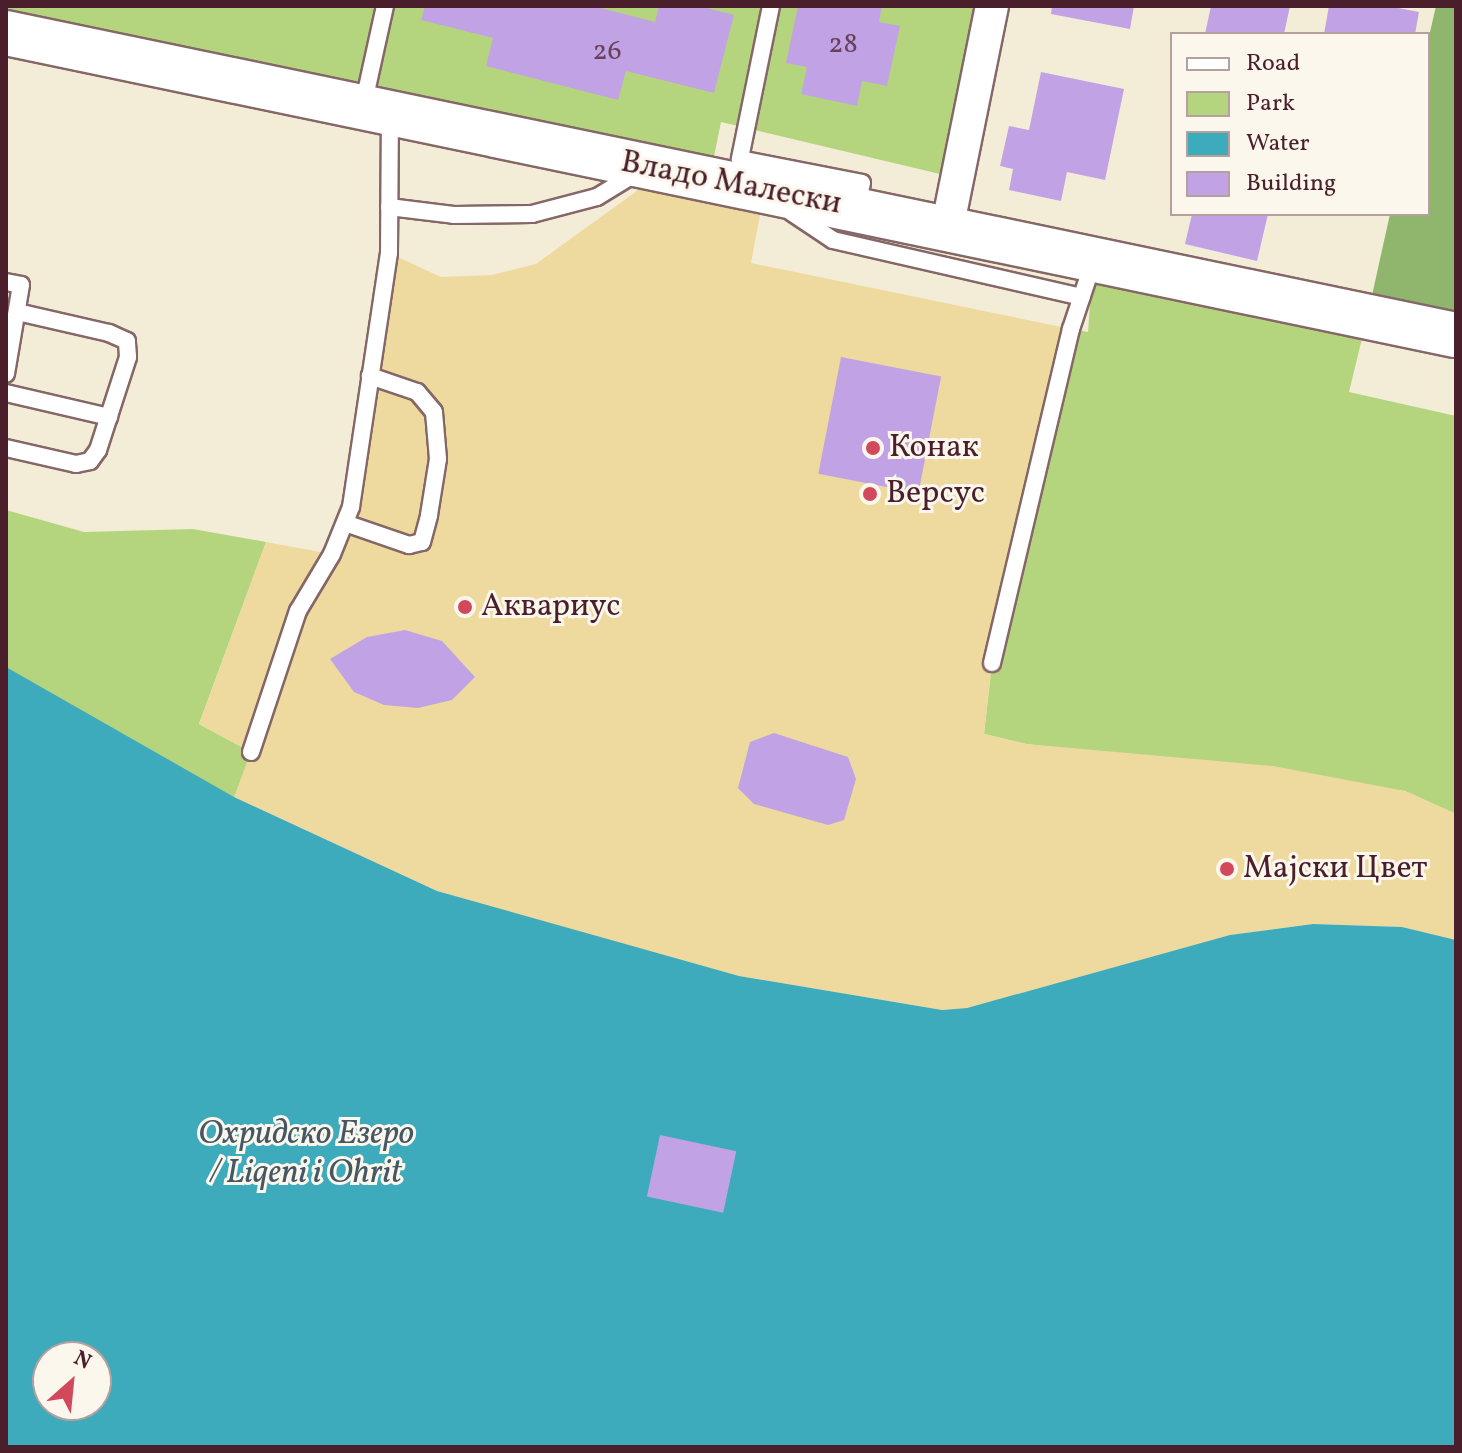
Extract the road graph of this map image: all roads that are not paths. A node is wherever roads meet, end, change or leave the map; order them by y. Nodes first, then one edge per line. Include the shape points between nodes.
1 (385, 6) edge
2 (771, 6) edge
3 (992, 6) edge
4 (6, 33) edge
5 (376, 113) junction
6 (647, 167) junction
7 (764, 193) junction
8 (389, 207) junction
9 (855, 209) junction
10 (947, 229) junction
11 (1088, 280) junction
12 (6, 282) edge
13 (17, 312) junction
14 (1456, 335) edge
15 (6, 374) edge
16 (370, 376) junction
17 (6, 393) edge
18 (109, 417) junction
19 (6, 448) edge
20 (345, 523) junction
21 (992, 663) dead end
22 (251, 752) dead end

1 - 5 lane
2 - 9 lane via 740,159 862,183
3 - 10 street
4 - 5 main road, Владо Малески
5 - 6 main road, Владо Малески
5 - 8 lane
6 - 7 main road, Владо Малески
6 - 8 lane via 597,197 532,214 454,215
7 - 9 main road, Владо Малески
7 - 11 lane via 833,240
8 - 16 lane via 389,253
9 - 10 main road, Владо Малески
10 - 11 main road, Владо Малески
11 - 14 main road, Владо Малески
11 - 21 lane
12 - 13 lane via 21,285
13 - 15 lane
13 - 18 lane via 127,341 128,357
16 - 20 lane
16 - 20 lane via 417,392 434,412 438,459 429,515 422,542 409,545
17 - 18 lane
18 - 19 lane via 90,461 76,464
20 - 22 lane via 298,611

